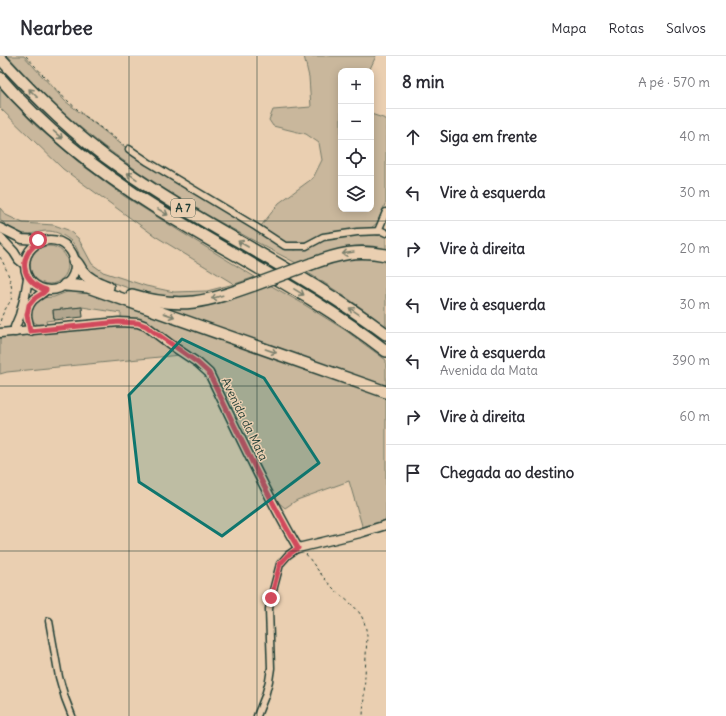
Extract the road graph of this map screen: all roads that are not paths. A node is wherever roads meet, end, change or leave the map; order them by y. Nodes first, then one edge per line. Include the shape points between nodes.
1 (0, 58) edge
2 (0, 78) edge
3 (129, 149) road end
4 (386, 212) edge
5 (0, 228) edge
6 (378, 231) junction
7 (386, 233) edge
8 (0, 237) edge
9 (41, 241) junction
10 (386, 255) edge
11 (74, 261) junction
12 (24, 264) junction
13 (28, 278) junction
14 (64, 285) junction
15 (46, 290) junction
16 (30, 331) junction
17 (15, 332) junction
18 (0, 333) edge
19 (386, 334) edge
20 (386, 351) edge
21 (386, 392) edge
22 (386, 525) edge
23 (300, 548) junction
24 (48, 621) dead end
25 (72, 716) edge
26 (257, 716) edge

19 -> 1 highway, A 7 via 351,309 163,196 120,167 47,107
2 -> 20 highway, A 7 via 53,131 84,158 119,183 164,213 315,302
3 - 6 street via 285,246 306,246 323,238
4 - 6 street
5 - 9 street via 22,239
6 - 7 street
8 - 12 street
9 - 11 street via 56,240 62,243 72,254
9 - 12 street via 30,250
10 -> 11 highway, bridge via 369,252 337,255 216,298 180,304 157,302 91,280
11 - 14 street via 73,274
12 - 13 street
13 - 15 street via 33,284
13 - 17 street
14 - 15 street
14 -> 21 highway via 88,287
15 - 16 street via 29,305 27,315
16 - 17 street, Avenida da Mata
16 - 23 street, Avenida da Mata via 119,322 138,323 198,363 209,373 267,491
17 - 18 street, Avenida da Mata
22 - 23 street
23 - 26 street via 288,555 280,564 271,598 271,668 265,696
24 - 25 street via 59,677

